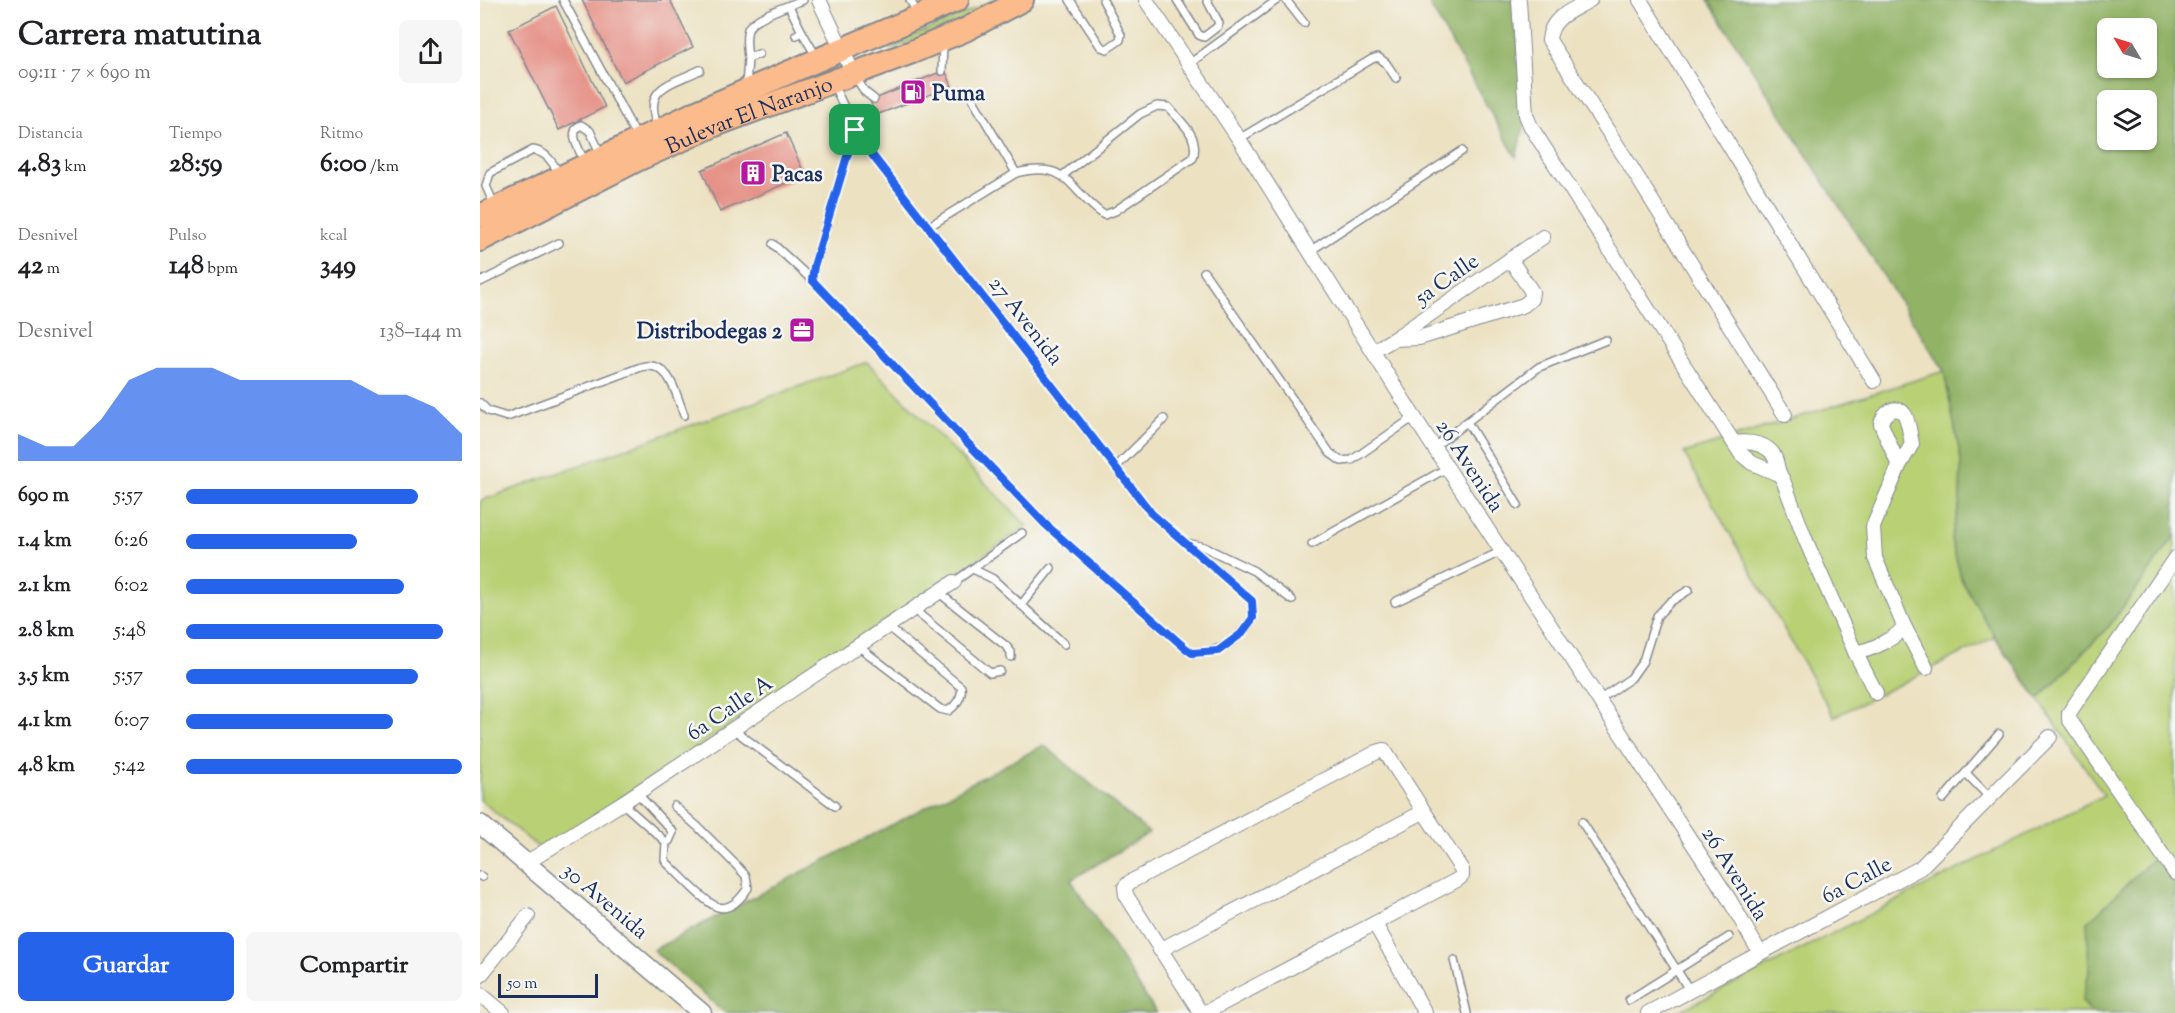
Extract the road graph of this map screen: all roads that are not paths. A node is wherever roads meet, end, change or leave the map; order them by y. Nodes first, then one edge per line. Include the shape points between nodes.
1 (564, 0) edge
2 (803, 0) edge
3 (819, 0) edge
4 (1022, 0) edge
5 (1071, 0) edge
6 (1103, 0) edge
7 (1146, 0) edge
8 (1177, 0) edge
9 (1207, 0) edge
10 (1277, 0) edge
11 (1286, 0) edge
12 (1519, 0) edge
13 (1561, 0) edge
14 (1640, 0) edge
15 (953, 1) edge
16 (1585, 1) edge
17 (789, 6) junction
18 (915, 8) edge
19 (1565, 15) junction
20 (1304, 23) dead end
21 (944, 39) junction
22 (842, 49) junction
23 (759, 54) dead end
24 (748, 58) junction
25 (817, 58) junction
26 (1189, 64) junction
27 (700, 70) dead end
28 (942, 71) dead end
29 (843, 77) junction
30 (1396, 78) dead end
31 (746, 90) junction
32 (874, 99) dead end
33 (973, 99) dead end
34 (659, 130) junction
35 (855, 130) junction
36 (1239, 139) junction
37 (639, 140) junction
38 (1462, 151) dead end
39 (594, 161) junction
40 (1016, 173) junction
41 (1062, 176) junction
42 (561, 177) junction
43 (488, 212) edge
44 (928, 227) junction
45 (1543, 237) dead end
46 (480, 240) edge
47 (559, 243) dead end
48 (773, 244) dead end
49 (1310, 251) junction
50 (1510, 259) junction
51 (1204, 272) dead end
52 (812, 280) junction
53 (480, 282) edge
54 (1394, 339) junction
55 (1606, 340) dead end
56 (1373, 351) junction
57 (1874, 381) dead end
58 (480, 404) edge
59 (1785, 415) dead end
60 (684, 416) dead end
61 (1414, 417) junction
62 (1164, 419) dead end
63 (1467, 422) junction
64 (1734, 443) junction
65 (1434, 447) junction
66 (1899, 466) dead end
67 (1116, 467) junction
68 (1447, 468) junction
69 (1778, 474) junction
70 (1518, 505) dead end
71 (1022, 533) dead end
72 (1185, 542) junction
73 (1312, 544) dead end
74 (1502, 551) junction
75 (2175, 558) edge
76 (1051, 568) dead end
77 (974, 569) junction
78 (954, 582) joint
79 (1689, 590) dead end
80 (938, 592) junction
81 (1292, 600) dead end
82 (1395, 602) dead end
83 (1021, 605) junction
84 (913, 609) junction
85 (887, 626) junction
86 (1904, 626) junction
87 (1064, 644) dead end
88 (858, 646) junction
89 (1855, 652) junction
90 (1011, 657) dead end
91 (1926, 668) dead end
92 (1000, 670) dead end
93 (1876, 693) dead end
94 (1599, 700) junction
95 (733, 729) junction
96 (1999, 734) dead end
97 (2050, 737) dead end
98 (1966, 773) junction
99 (637, 793) junction
100 (1990, 798) junction
101 (1943, 799) dead end
102 (622, 803) junction
103 (674, 806) dead end
104 (835, 806) dead end
105 (1423, 812) junction
106 (1582, 822) dead end
107 (480, 824) edge
108 (666, 842) junction
109 (526, 863) junction
110 (2175, 873) edge
111 (528, 916) dead end
112 (1375, 924) junction
113 (1729, 937) dead end
114 (1160, 950) junction
115 (1760, 953) junction
116 (1454, 960) dead end
117 (1677, 970) junction
118 (480, 976) edge
119 (1690, 991) junction
120 (480, 994) edge
121 (1629, 1000) dead end
122 (502, 1013) edge
123 (702, 1013) edge
124 (1425, 1013) edge
125 (1467, 1013) edge
126 (1648, 1013) edge

1 - 37 lane
2 - 17 lane
3 - 22 street, 27 Avenida
4 - 21 main road, Bulevar El Naranjo
5 - 6 lane via 1101,47 1107,49 1121,35
7 - 26 street, 26 Avenida
8 - 9 lane via 1198,35 1203,36 1219,23
10 - 26 lane
11 - 20 lane
12 - 64 street via 1526,115 1531,128
13 - 19 street
14 - 57 street
15 - 18 main road, Bulevar El Naranjo
16 - 19 street
17 - 24 lane via 749,27
17 - 25 lane via 799,34
18 - 22 main road, Bulevar El Naranjo
19 - 59 street via 1550,28 1549,40
21 - 28 lane
21 - 29 main road, Bulevar El Naranjo
22 - 25 main road, Bulevar El Naranjo
22 - 29 street, 27 Avenida
23 - 24 lane
24 - 31 lane
25 - 31 main road, Bulevar El Naranjo
26 - 36 street, 26 Avenida
27 - 34 lane via 656,94 651,108
29 - 32 lane
29 - 35 lane, 27 Avenida
29 - 46 main road, Bulevar El Naranjo via 715,125 637,160
30 - 36 lane via 1386,63 1372,58
31 - 34 main road, Bulevar El Naranjo
33 - 40 lane
34 - 37 main road, Bulevar El Naranjo
35 - 44 lane, 27 Avenida
35 - 52 lane
36 - 49 street, 26 Avenida
37 - 39 main road, Bulevar El Naranjo
38 - 49 lane
39 - 39 lane via 590,131 580,125 573,132
39 - 42 main road, Bulevar El Naranjo
40 - 41 lane via 1049,170
40 - 44 lane
41 - 41 lane via 1104,215 1193,158 1197,146 1168,106 1157,106 1140,114
42 - 43 main road, Bulevar El Naranjo
42 - 43 lane via 547,156 533,150 490,173 486,186
44 - 67 lane, 27 Avenida
45 - 50 street, 5a Calle
47 - 53 lane
48 - 52 lane
49 - 56 street, 26 Avenida
50 - 54 street, 5a Calle
50 - 54 street via 1532,292 1532,299 1419,338
51 - 61 lane via 1330,453 1341,461 1352,460
52 - 72 lane, 27 Avenida via 1045,524 1192,653 1218,651 1241,634 1253,618 1252,601
54 - 56 street, 5a Calle
55 - 63 lane via 1539,367
56 - 61 street, 26 Avenida
58 - 60 lane via 507,417 653,365 666,372
61 - 65 street, 26 Avenida
62 - 67 lane
63 - 65 lane
63 - 70 lane
64 - 69 street via 1752,463
64 - 69 street via 1758,444 1769,450 1776,459
65 - 68 street, 26 Avenida
66 - 86 street via 1873,527 1873,543 1875,558
67 - 72 lane, 27 Avenida via 1152,514
68 - 73 lane
68 - 74 street, 26 Avenida
69 - 89 street
71 - 77 lane
72 - 81 lane via 1254,571
74 - 82 lane
74 - 94 street, 26 Avenida
75 - 110 street via 2070,709 2069,719
76 - 83 lane
77 - 78 lane
77 - 83 lane via 993,579
78 - 80 street, 6a Calle A
79 - 94 lane via 1657,616 1643,661 1631,678
80 - 84 street, 6a Calle A
80 - 90 lane via 1005,646
83 - 87 lane
84 - 85 street, 6a Calle A
84 - 92 lane via 990,673
85 - 88 street, 6a Calle A
85 - 88 lane via 961,687 961,696 951,709 940,709
86 - 89 street via 1901,633
86 - 91 street
88 - 95 street, 6a Calle A
89 - 93 street
94 - 115 street, 26 Avenida
95 - 99 street, 6a Calle A
95 - 104 lane
96 - 98 lane
97 - 100 street, 6a Calle
98 - 100 lane
98 - 101 lane
99 - 102 street, 6a Calle A
99 - 108 lane via 673,832
100 - 115 street, 6a Calle via 1920,868
102 - 108 lane
102 - 109 street, 6a Calle A
103 - 108 lane via 746,876 748,888 741,899 727,907 707,901 665,860
105 - 112 street via 1462,870 1462,876
105 - 114 street
105 - 114 street via 1388,753 1377,752 1130,882 1125,887 1126,895
106 - 117 lane
107 - 109 street, 30 Avenida
109 - 123 street, 30 Avenida
111 - 118 street
112 - 114 street via 1204,1012
112 - 124 street
113 - 117 lane
115 - 119 street, 6a Calle
116 - 125 lane
117 - 119 lane
117 - 121 lane
119 - 126 street, 6a Calle
120 - 122 street

